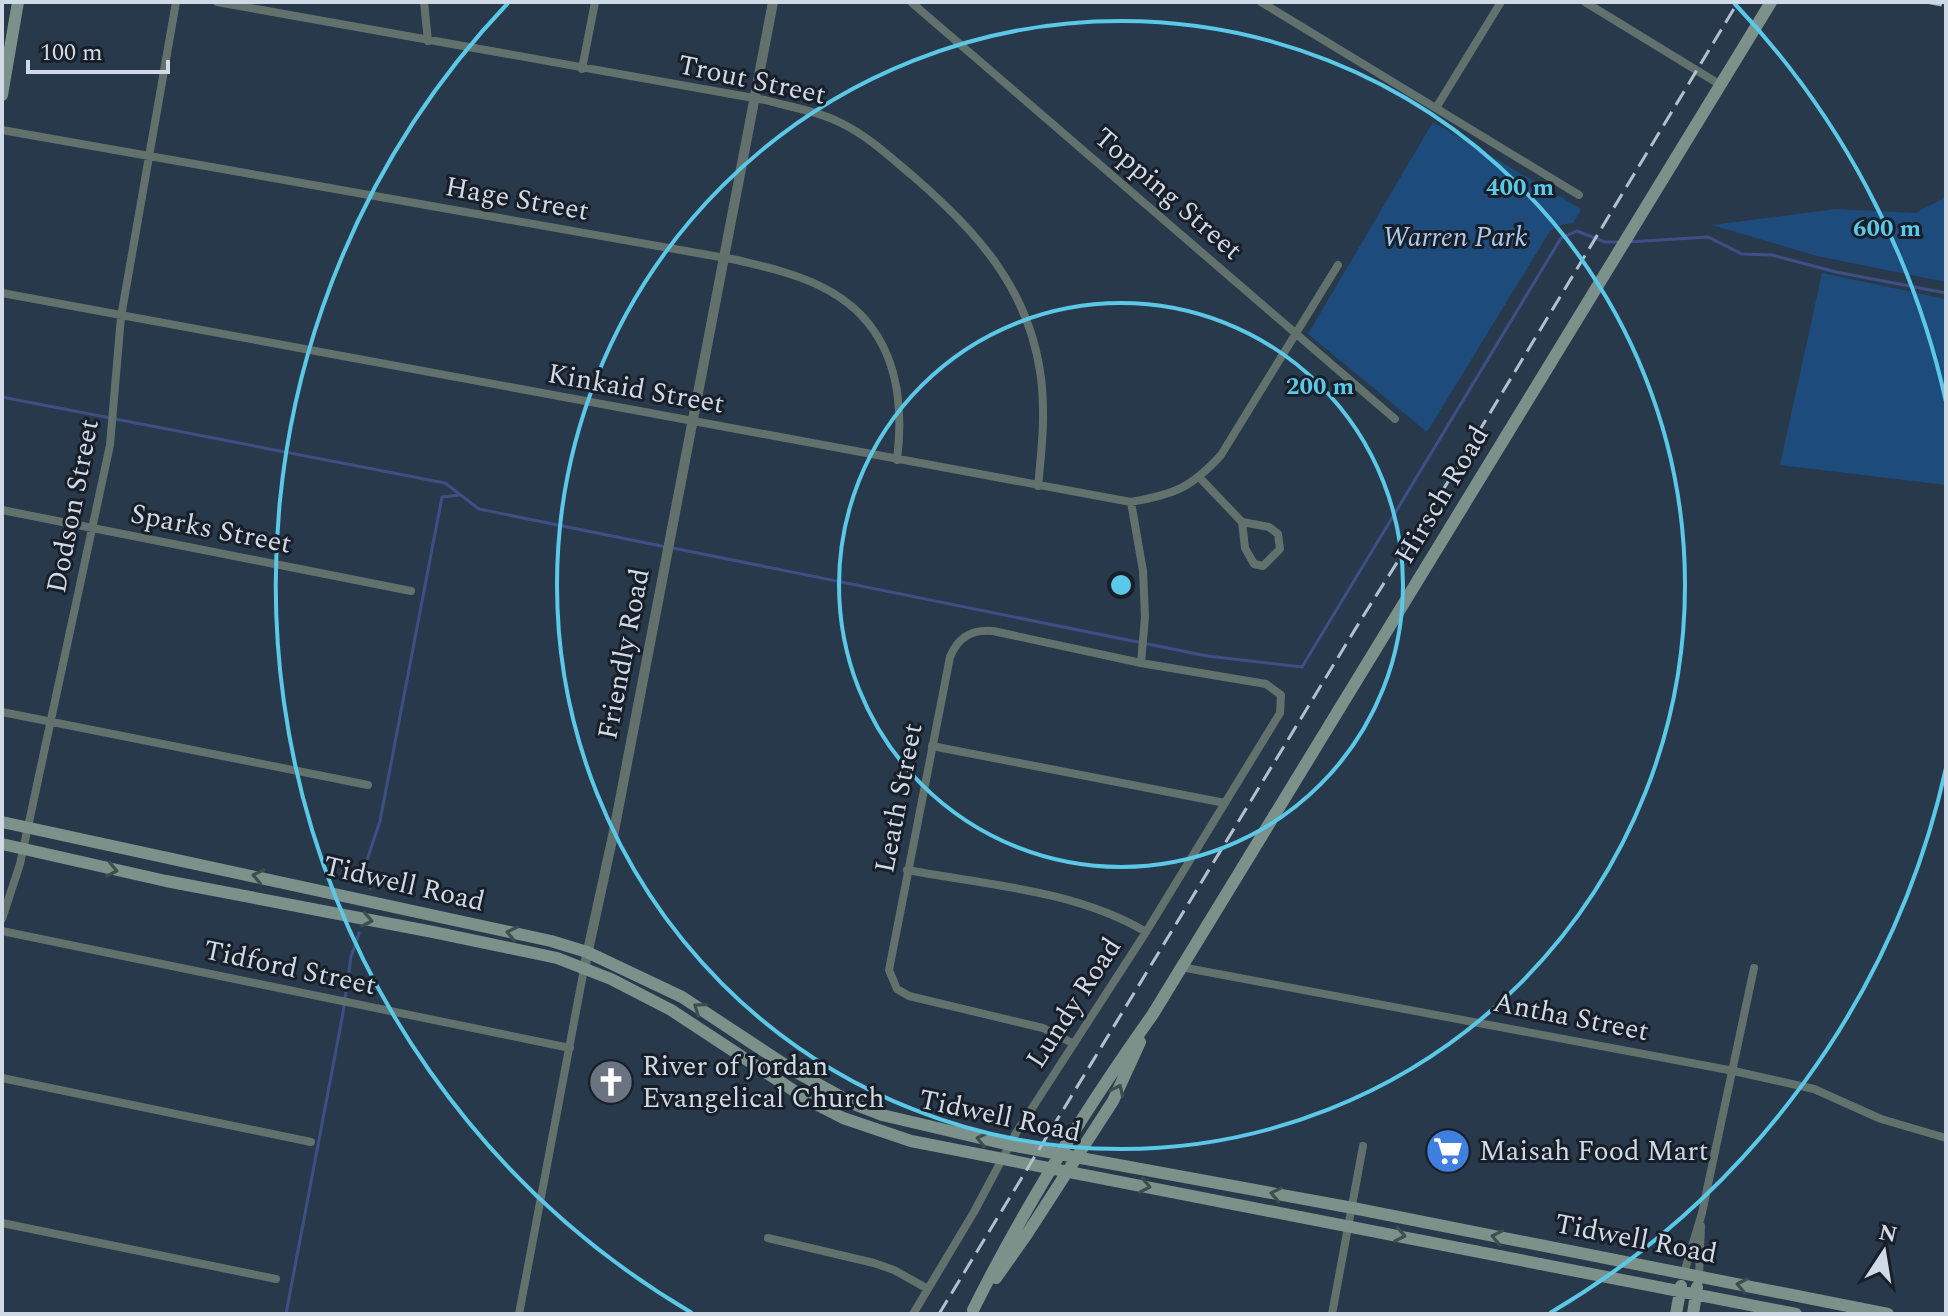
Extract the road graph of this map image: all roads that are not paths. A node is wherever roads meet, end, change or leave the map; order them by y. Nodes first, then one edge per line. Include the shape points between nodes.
1 (18, 2) edge
2 (176, 2) edge
3 (217, 2) edge
4 (424, 2) edge
5 (595, 2) edge
6 (773, 2) edge
7 (911, 2) edge
8 (1261, 2) edge
9 (1501, 2) edge
10 (1585, 2) edge
11 (1771, 2) edge
12 (428, 41) junction
13 (582, 69) junction
14 (1719, 84) junction
15 (2, 95) edge
16 (753, 98) junction
17 (1436, 108) junction
18 (2, 130) edge
19 (149, 156) junction
20 (1579, 195) dead end
21 (723, 257) junction
22 (1338, 265) dead end
23 (2, 293) edge
24 (121, 317) junction
25 (1298, 334) junction
26 (1395, 419) dead end
27 (693, 422) junction
28 (897, 460) junction
29 (1200, 478) junction
30 (1038, 486) junction
31 (1131, 502) junction
32 (2, 510) edge
33 (1242, 522) junction
34 (92, 528) junction
35 (411, 591) dead end
36 (1141, 663) junction
37 (2, 712) edge
38 (51, 721) junction
39 (932, 746) junction
40 (368, 785) dead end
41 (1225, 803) junction
42 (2, 822) edge
43 (28, 828) junction
44 (2, 844) edge
45 (23, 849) junction
46 (171, 857) junction
47 (907, 870) junction
48 (166, 881) junction
49 (436, 917) junction
50 (2, 919) edge
51 (2, 931) edge
52 (433, 932) junction
53 (1146, 932) junction
54 (587, 952) junction
55 (1181, 967) junction
56 (1754, 968) dead end
57 (584, 969) junction
58 (1153, 1014) junction
59 (730, 1029) junction
60 (722, 1041) junction
61 (1074, 1044) junction
62 (570, 1048) junction
63 (1734, 1071) junction
64 (2, 1078) edge
65 (856, 1105) junction
66 (848, 1120) junction
67 (1946, 1138) edge
68 (311, 1142) dead end
69 (1010, 1145) junction
70 (1363, 1146) dead end
71 (1059, 1153) junction
72 (1077, 1157) junction
73 (1002, 1160) junction
74 (1049, 1168) junction
75 (1068, 1171) junction
76 (1237, 1187) junction
77 (1234, 1203) junction
78 (1353, 1208) junction
79 (1702, 1213) junction
80 (2, 1223) edge
81 (1350, 1226) junction
82 (768, 1238) dead end
83 (1523, 1242) junction
84 (1520, 1258) junction
85 (1684, 1273) junction
86 (1699, 1276) junction
87 (276, 1279) dead end
88 (928, 1289) junction
89 (1681, 1290) junction
90 (1697, 1293) junction
91 (1872, 1312) edge
92 (975, 1313) edge
93 (519, 1314) edge
94 (913, 1314) edge
95 (1332, 1314) edge
96 (1676, 1314) edge
97 (1693, 1314) edge
98 (1796, 1314) edge
99 (1888, 1314) edge

1 - 15 main road
2 - 19 street, Dodson Street
3 - 12 street, Trout Street
4 - 12 street
5 - 13 street
6 - 16 street, Friendly Road
7 - 25 street, Topping Street
8 - 17 street
9 - 17 street
10 - 14 street
11 - 14 main road, Hirsch Road
12 - 13 street, Trout Street
13 - 16 street, Trout Street
14 - 55 main road, Hirsch Road
16 - 21 street, Friendly Road
16 - 30 street, Trout Street via 838,121 875,143 957,215 995,259 1028,324 1040,369
17 - 20 street
18 - 19 street, Hage Street
19 - 21 street, Hage Street
19 - 24 street, Dodson Street
21 - 27 street, Friendly Road
21 - 28 street, Hage Street via 808,280 859,314 884,349 898,387
22 - 25 street
23 - 24 street, Kinkaid Street
24 - 27 street, Kinkaid Street
24 - 34 street, Dodson Street via 112,438
25 - 26 street, Topping Street
25 - 29 street via 1232,439
27 - 28 street, Kinkaid Street
27 - 54 street, Friendly Road
28 - 30 street, Kinkaid Street
29 - 31 street, Kinkaid Street via 1172,494
29 - 33 street
30 - 31 street, Kinkaid Street
31 - 36 street via 1143,571
32 - 34 street, Sparks Street
33 - 33 street via 1247,555 1263,566 1278,553 1280,538 1269,527
34 - 35 street, Sparks Street
34 - 38 street, Dodson Street
36 - 39 street, Leath Street via 976,631 954,646
36 - 41 street, Lundy Road via 1266,684 1281,695 1280,713
37 - 38 street
38 - 40 street
38 - 43 street, Dodson Street
39 - 41 street
39 - 47 street, Leath Street
41 - 53 street, Lundy Road
42 - 43 main road, Tidwell Road
43 - 45 street, Dodson Street
43 - 46 main road, Tidwell Road
44 - 45 main road, Tidwell Road
45 -> 48 main road, Tidwell Road
45 - 50 street, Dodson Street
46 - 48 main road
49 -> 46 main road, Tidwell Road
47 - 53 street via 1090,906
47 - 61 street, Leath Street via 889,970 897,989 1043,1028
48 -> 52 main road, Tidwell Road
49 - 52 main road
54 -> 49 main road, Tidwell Road
51 - 62 street, Tidford Street
52 - 57 main road, Tidwell Road via 545,955
53 - 61 street, Lundy Road
54 - 57 street, Friendly Road
59 -> 54 main road, Tidwell Road via 682,997
55 - 58 main road, Hirsch Road
55 - 63 street, Antha Street
56 - 63 street
57 - 60 main road, Tidwell Road
57 - 62 street, Friendly Road
58 - 71 main road, Hirsch Road
72 -> 58 main road, Hirsch Road via 1113,1101
59 - 60 main road
59 - 65 main road, Tidwell Road
60 - 66 main road, Tidwell Road via 808,1100
61 - 69 street, Lundy Road
62 - 93 street, Friendly Road
63 - 67 street, Antha Street via 1814,1089 1881,1119
63 - 79 street
64 - 68 street
65 - 66 main road
69 -> 65 main road, Tidwell Road
66 - 73 main road, Tidwell Road via 911,1141
69 - 71 main road, Tidwell Road
69 - 73 street, Lundy Road
70 - 78 street
71 - 72 main road, Tidwell Road
71 - 74 main road, Hirsch Road
72 - 75 main road, Hirsch Road
72 - 76 main road, Tidwell Road
73 - 74 main road, Tidwell Road
73 - 88 street, Lundy Road
74 - 75 main road, Tidwell Road
74 - 92 main road, Hirsch Road
75 -> 77 main road, Tidwell Road
75 - 92 main road, Hirsch Road
76 - 77 main road
78 -> 76 main road, Tidwell Road
77 - 81 main road, Tidwell Road
78 - 81 street
83 -> 78 main road, Tidwell Road
79 - 85 street
79 - 86 street
80 - 87 street
81 -> 84 main road, Tidwell Road
81 - 95 street
82 - 88 street via 874,1263
83 - 84 main road
83 - 85 main road, Tidwell Road
84 - 89 main road, Tidwell Road
85 - 86 main road, Tidwell Road
85 - 89 main road
86 - 90 main road
91 -> 86 main road, Tidwell Road
88 - 94 street, Lundy Road
89 - 90 main road, Tidwell Road
89 - 96 main road
90 - 97 main road
90 - 98 main road, Tidwell Road
91 - 99 main road, Tidwell Road

